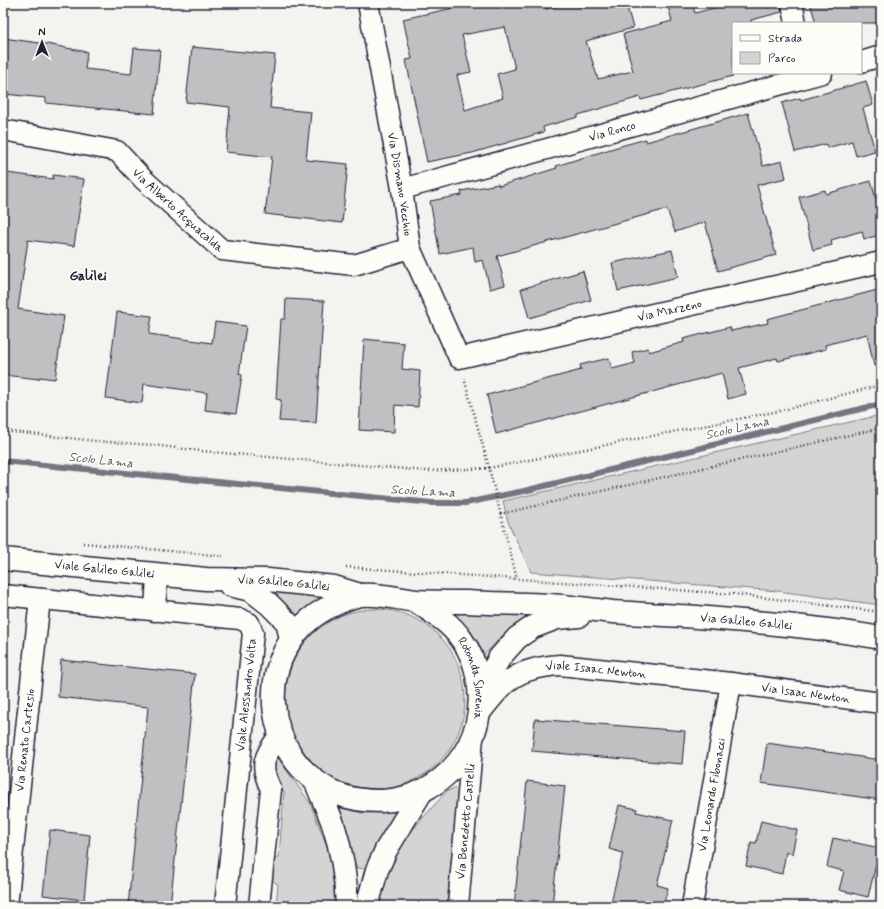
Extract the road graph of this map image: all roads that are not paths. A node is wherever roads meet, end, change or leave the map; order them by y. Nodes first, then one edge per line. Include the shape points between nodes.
1 (792, 3) edge
2 (370, 10) edge
3 (796, 22) edge
4 (881, 56) edge
5 (862, 62) edge
6 (813, 74) edge
7 (3, 130) edge
8 (402, 189) junction
9 (410, 248) junction
10 (881, 262) edge
11 (459, 358) joint
12 (3, 559) edge
13 (156, 575) junction
14 (206, 579) junction
15 (3, 595) edge
16 (360, 595) junction
17 (40, 599) junction
18 (415, 601) junction
19 (155, 611) junction
20 (612, 612) junction
21 (881, 638) edge
22 (291, 640) junction
23 (731, 683) junction
24 (274, 685) junction
25 (480, 703) junction
26 (881, 703) edge
27 (244, 716) junction
28 (280, 734) junction
29 (473, 737) junction
30 (264, 776) junction
31 (238, 777) junction
32 (316, 782) junction
33 (422, 791) junction
34 (7, 906) edge
35 (225, 906) edge
36 (259, 906) edge
37 (347, 906) edge
38 (367, 906) edge
39 (458, 906) edge
40 (692, 906) edge

1 - 3 street
2 - 8 street, Via Dismano Vecchio
4 - 5 street
6 - 8 street, Via Ronco
7 - 9 street, Via Alberto Acquacalda via 117,151 222,250 354,264
8 - 9 street, Via Dismano Vecchio
9 - 11 street, Via Dismano Vecchio
10 - 11 street, Via Marzeno
12 - 13 main road, Viale Galileo Galilei
13 - 14 main road, Viale Galileo Galilei
13 - 19 street
14 - 16 main road, Via Galileo Galilei via 312,584
14 - 22 main road via 251,590 287,622
15 - 17 street, Viale Alessandro Volta
16 - 18 main road, Rotonda Slovenia via 388,596
16 - 22 main road, Rotonda Slovenia via 320,612 304,624
17 - 19 street, Viale Alessandro Volta
17 - 34 street, Via Renato Cartesio
18 - 20 main road, Via Galileo Galilei via 560,606
18 - 25 main road, Rotonda Slovenia via 443,619 462,640 475,666
19 - 27 street, Viale Alessandro Volta via 240,619 249,623 253,633
20 - 21 main road, Via Galileo Galilei via 703,617 841,631
20 - 25 main road, Via Galileo Galilei via 557,618 533,627 517,638 500,657
22 - 24 main road, Rotonda Slovenia via 280,662
23 - 25 street, Viale Isaac Newton via 560,665 543,666 511,678
23 - 26 street, Via Isaac Newton
23 - 40 street, Via Leonardo Fibonacci
24 - 27 street via 255,698
24 - 28 main road, Rotonda Slovenia via 274,710
25 - 29 main road, Rotonda Slovenia
27 - 31 street, Viale Alessandro Volta
28 - 30 street via 264,759
28 - 32 main road, Rotonda Slovenia via 294,761
29 - 33 main road, Rotonda Slovenia via 453,769
29 - 39 street, Via Benedetto Castelli
30 - 31 street
30 - 36 street via 271,789
31 - 35 street, Viale Alessandro Volta
32 - 33 main road, Rotonda Slovenia via 340,795 368,801 396,800
32 - 37 main road via 341,854
33 - 38 main road via 386,850 377,870

